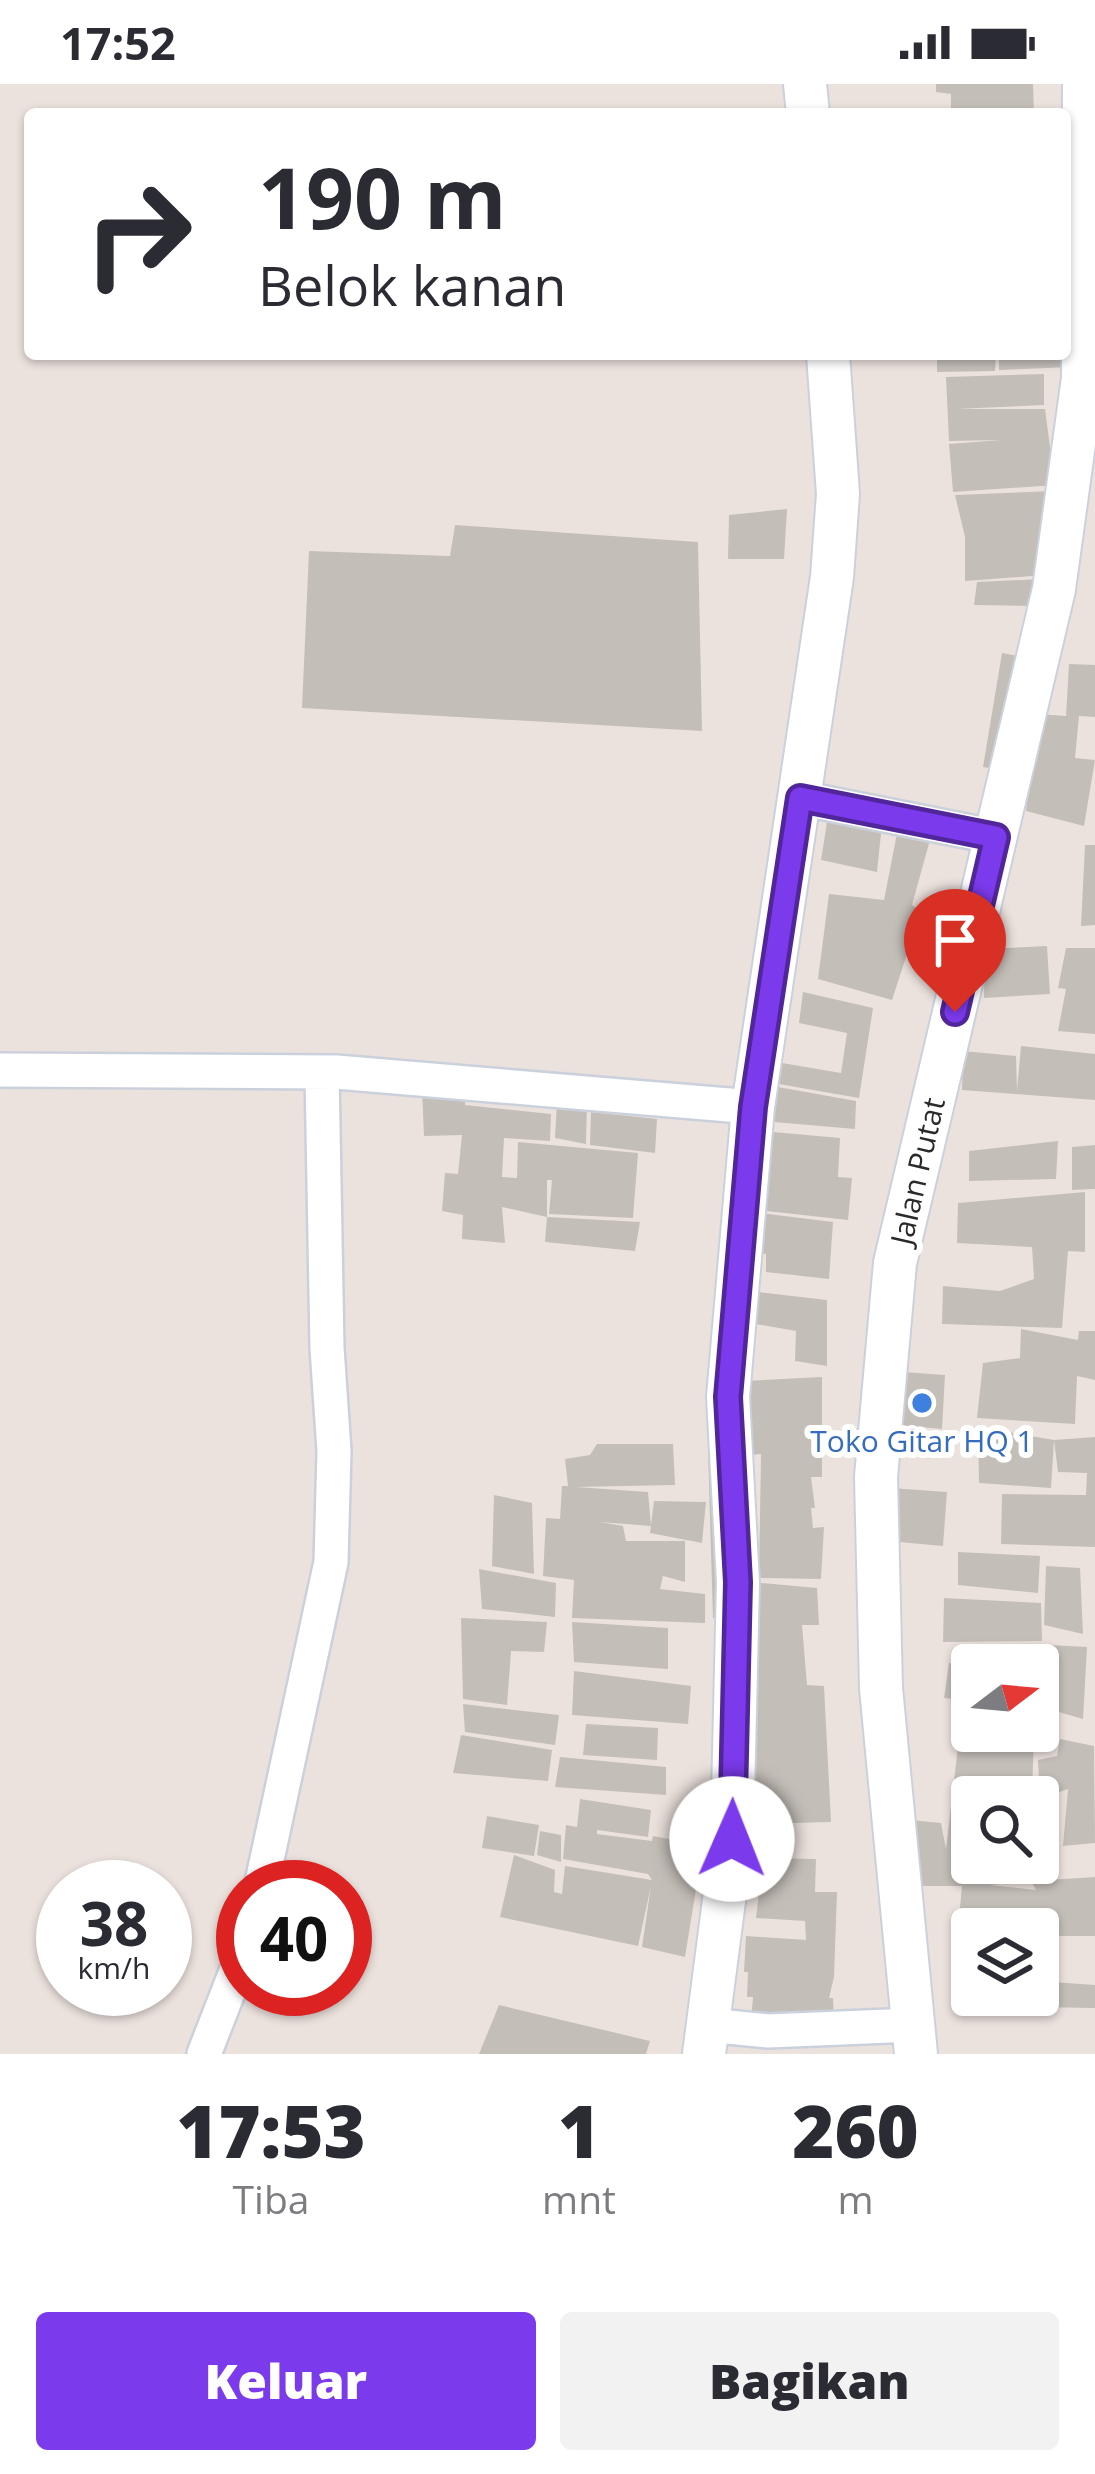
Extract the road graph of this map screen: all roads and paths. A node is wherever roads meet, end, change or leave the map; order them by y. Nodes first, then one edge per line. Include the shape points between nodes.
1 (1084, 84) edge
2 (828, 360) edge
3 (800, 798) junction
4 (991, 836) junction
5 (0, 1070) edge
6 (320, 1083) junction
7 (753, 1107) junction
8 (267, 1860) edge
9 (219, 2016) edge
10 (894, 2033) edge
11 (706, 2040) edge
12 (204, 2054) edge

1 - 4 street, Jalan Putat via 1083,378 1054,589
2 - 3 street via 838,494
3 - 4 street
3 - 7 street
4 - 10 street, Jalan Putat via 896,1264 876,1477
5 - 6 street
6 - 7 street
6 - 8 street via 331,1562
7 - 11 street via 728,1397 738,1582 732,1839
9 - 12 street
10 - 11 street via 768,2031

